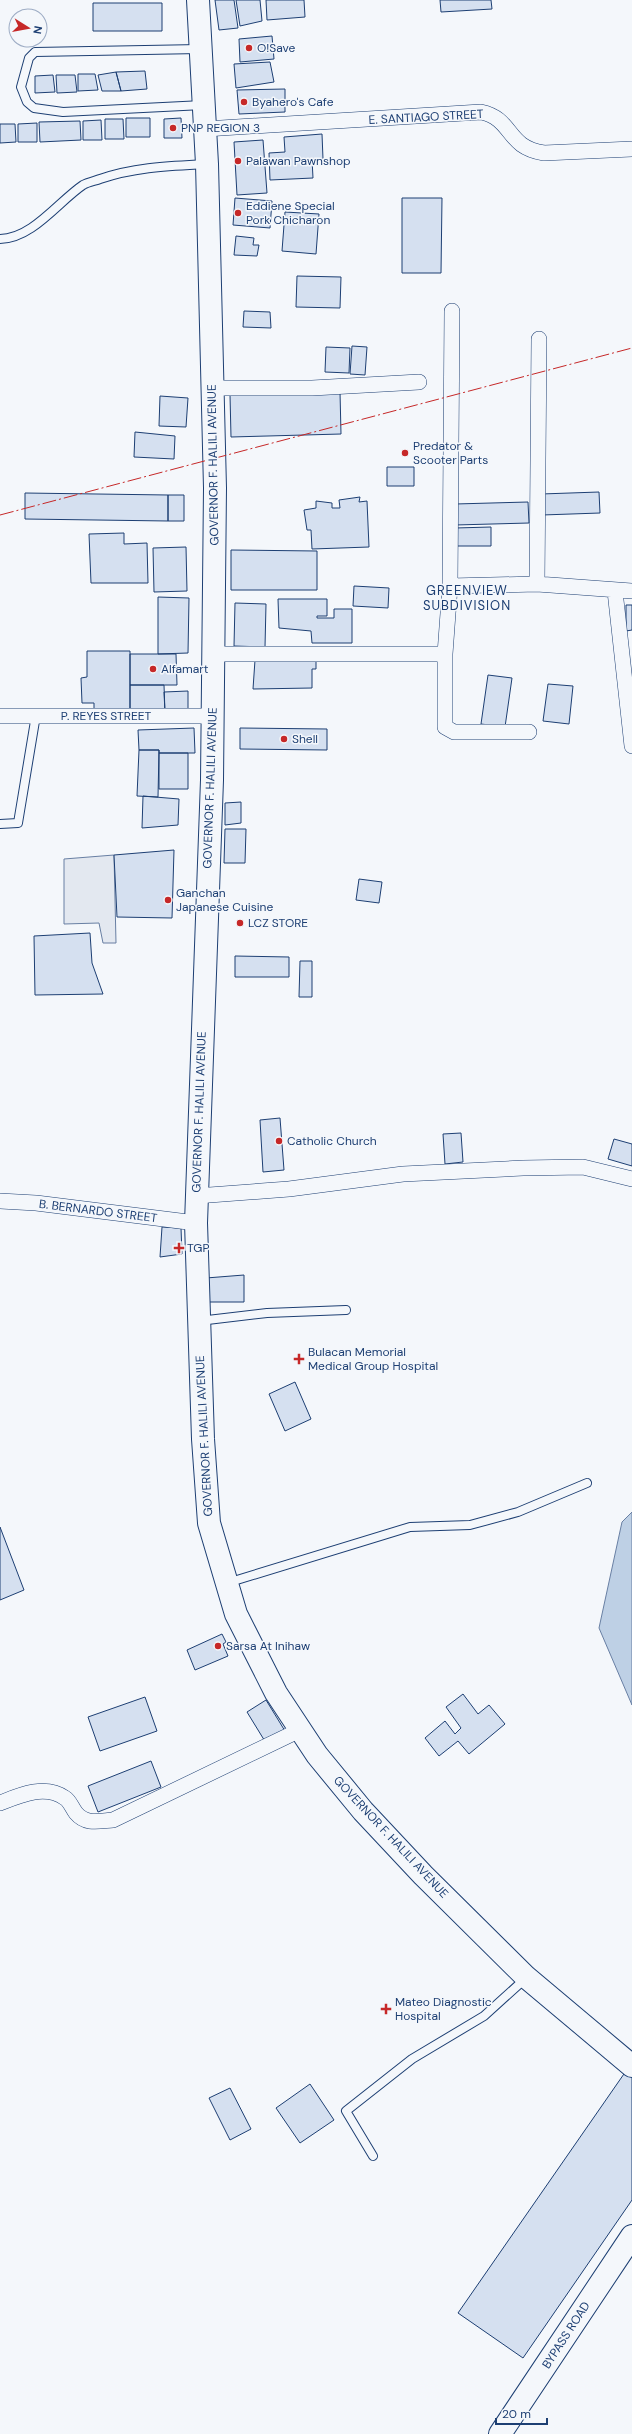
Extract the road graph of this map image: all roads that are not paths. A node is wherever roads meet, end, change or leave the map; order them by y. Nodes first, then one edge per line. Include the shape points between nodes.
1 (198, 0) edge
2 (200, 49) junction
3 (203, 105) junction
4 (205, 129) junction
5 (632, 149) edge
6 (207, 164) junction
7 (0, 239) edge
8 (452, 311) dead end
9 (539, 339) dead end
10 (419, 382) dead end
11 (212, 388) junction
12 (537, 584) junction
13 (450, 586) junction
14 (615, 591) junction
15 (632, 591) edge
16 (212, 654) junction
17 (445, 654) junction
18 (36, 715) junction
19 (0, 716) edge
20 (212, 716) junction
21 (529, 732) dead end
22 (632, 746) edge
23 (0, 824) edge
24 (632, 1179) edge
25 (196, 1196) junction
26 (0, 1201) edge
27 (196, 1223) junction
28 (346, 1310) dead end
29 (198, 1321) junction
30 (587, 1483) dead end
31 (226, 1583) junction
32 (300, 1730) junction
33 (0, 1803) edge
34 (526, 1977) junction
35 (632, 2066) edge
36 (373, 2156) dead end
37 (632, 2236) edge
38 (500, 2434) edge

1 - 2 main road, GOVERNOR F. HALILI AVENUE
2 - 3 main road, GOVERNOR F. HALILI AVENUE
2 - 3 lane via 35,52 29,58 21,87 27,102 34,108 64,112
3 - 4 main road, GOVERNOR F. HALILI AVENUE
4 - 5 street, E. SANTIAGO STREET via 481,112 501,120 514,139 531,151 544,153
4 - 6 main road, GOVERNOR F. HALILI AVENUE
6 - 7 lane via 152,166 121,172 84,184 42,220 17,234
6 - 11 main road, GOVERNOR F. HALILI AVENUE
8 - 13 street
9 - 12 street
10 - 11 street via 312,388
11 - 16 main road, GOVERNOR F. HALILI AVENUE via 215,536
12 - 13 street
12 - 14 street
13 - 17 street
14 - 15 street
14 - 22 street
16 - 17 street
16 - 20 main road, GOVERNOR F. HALILI AVENUE
17 - 21 street via 445,727 454,732
18 - 19 street, P. REYES STREET
18 - 20 street, P. REYES STREET
18 - 23 lane via 18,824
20 - 25 main road, GOVERNOR F. HALILI AVENUE via 212,780
24 - 25 street via 583,1167 523,1168 403,1174 289,1190
25 - 27 main road, GOVERNOR F. HALILI AVENUE
26 - 27 street, B. BERNARDO STREET via 36,1203
27 - 29 main road, GOVERNOR F. HALILI AVENUE
28 - 29 lane via 267,1312
29 - 31 main road, GOVERNOR F. HALILI AVENUE via 209,1523
30 - 31 lane via 518,1512 470,1525 410,1527
31 - 32 main road, GOVERNOR F. HALILI AVENUE via 236,1614 261,1666
32 - 33 street via 113,1820 84,1820 66,1799 54,1792 38,1791
32 - 34 main road, GOVERNOR F. HALILI AVENUE via 363,1811 423,1875
34 - 35 main road, GOVERNOR F. HALILI AVENUE
34 - 36 lane via 484,2016 412,2059 346,2111
37 - 38 main road, BYPASS ROAD

